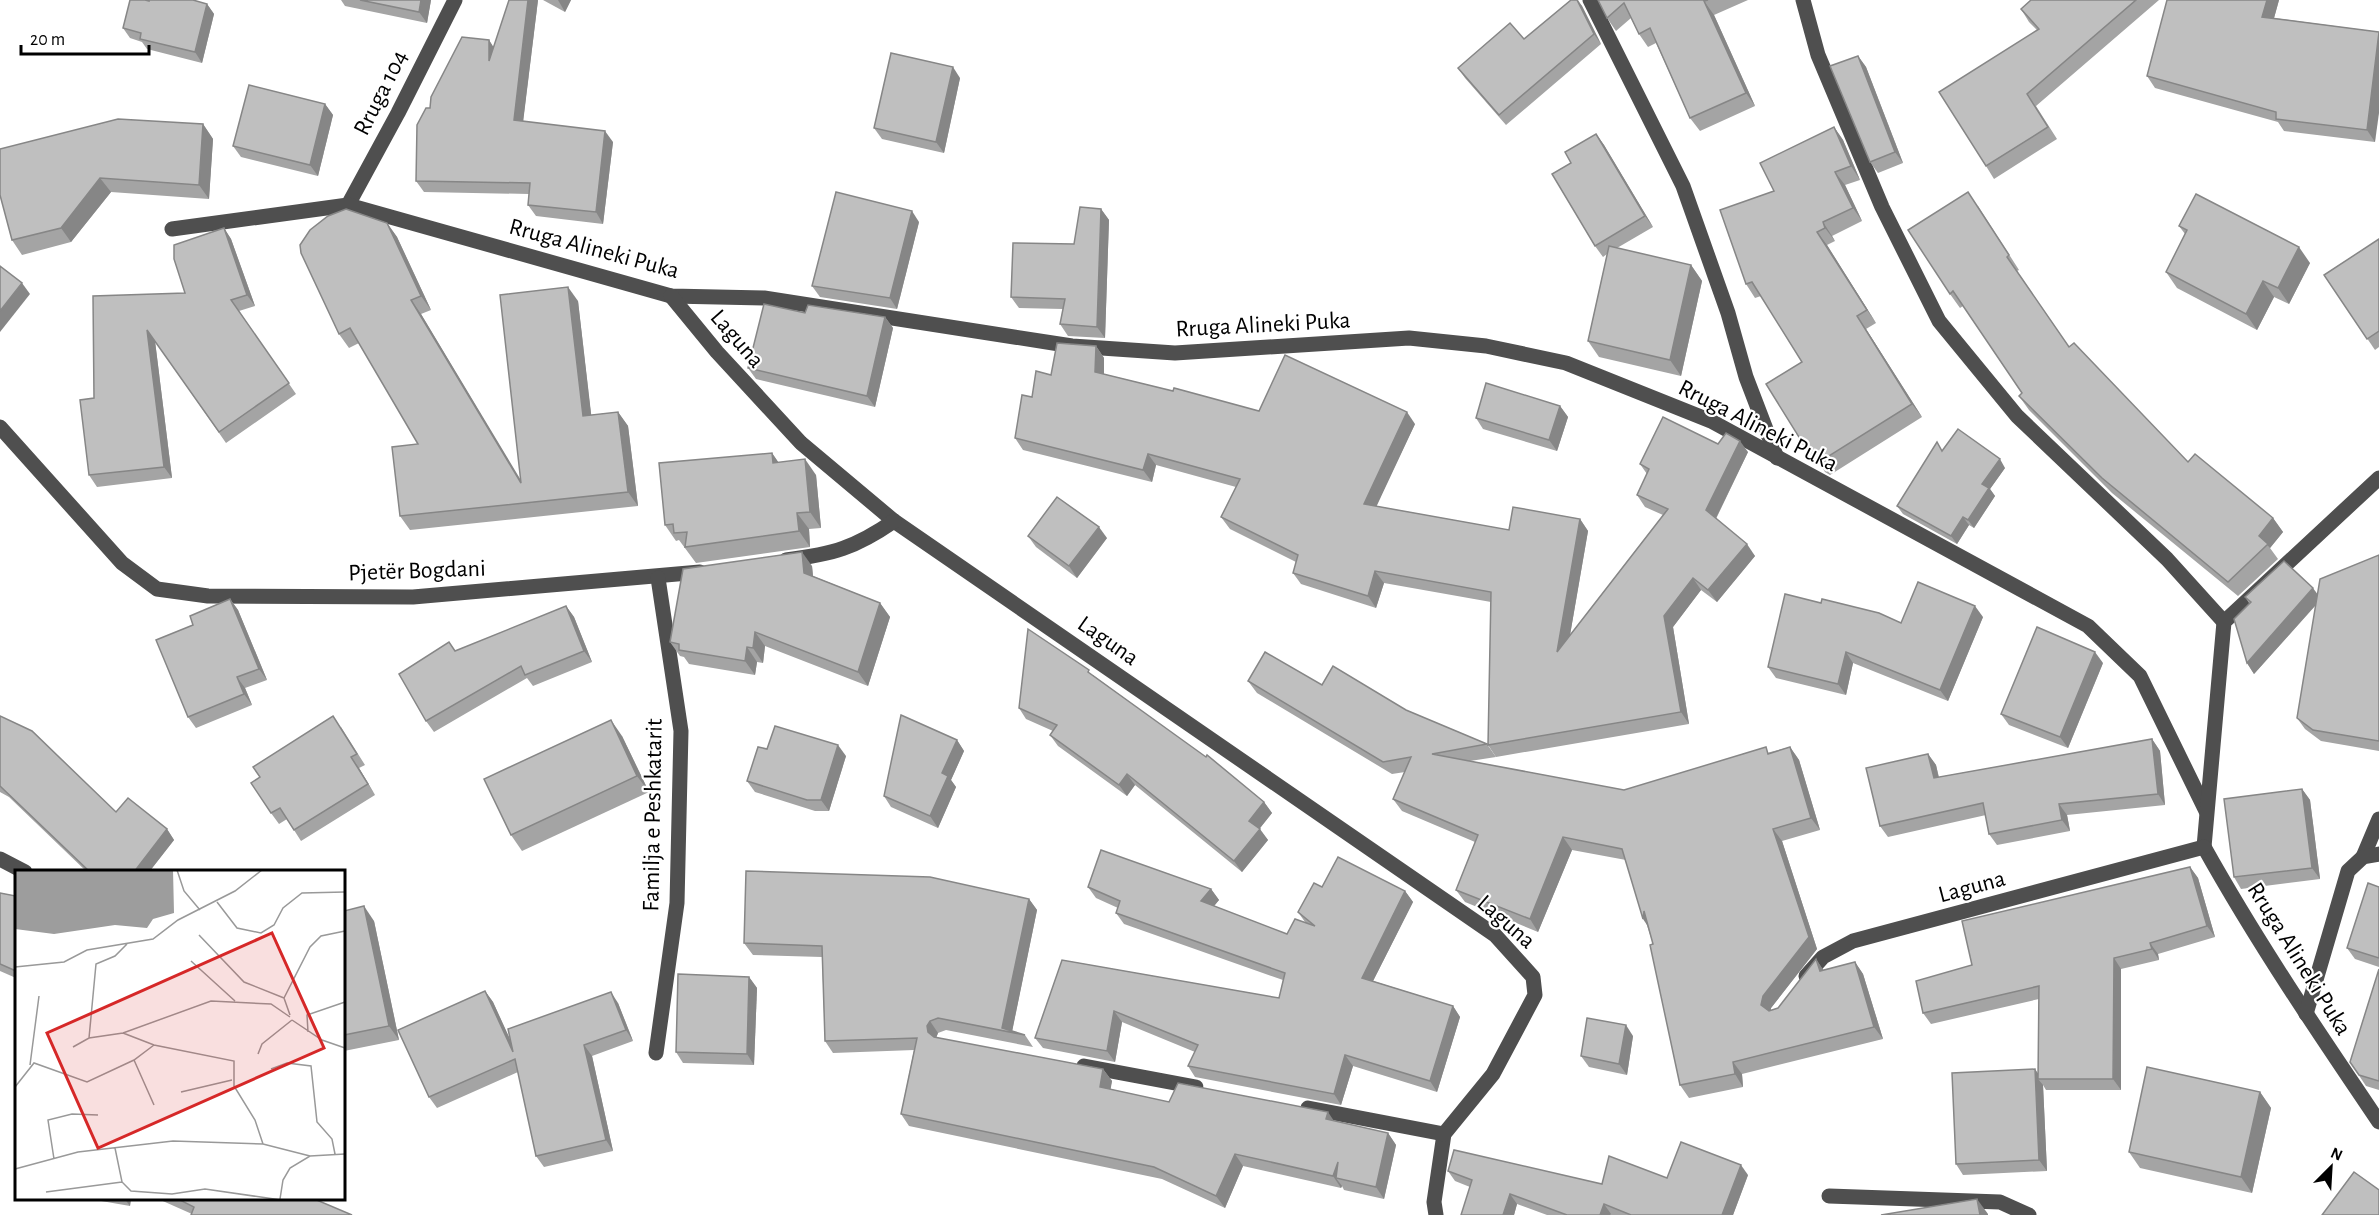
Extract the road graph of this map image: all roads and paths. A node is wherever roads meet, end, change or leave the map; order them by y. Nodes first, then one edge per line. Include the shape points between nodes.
1 (455, 0) edge
2 (1590, 0) edge
3 (1803, 0) edge
4 (348, 205) junction
5 (172, 229) dead end
6 (671, 296) junction
7 (0, 427) edge
8 (1777, 458) junction
9 (2379, 478) edge
10 (894, 521) junction
11 (772, 562) edge
12 (715, 570) edge
13 (658, 578) junction
14 (2224, 622) junction
15 (2206, 811) junction
16 (2379, 819) edge
17 (2204, 847) junction
18 (2379, 854) edge
19 (2362, 856) junction
20 (0, 859) edge
21 (21, 870) edge
22 (1796, 990) edge
23 (2306, 1014) junction
24 (656, 1053) dead end
25 (1073, 1064) edge
26 (1212, 1090) edge
27 (1293, 1106) edge
28 (2379, 1122) edge
29 (1444, 1134) junction
30 (1829, 1196) dead end
31 (1436, 1215) edge
32 (2029, 1215) edge

1 - 4 street, Rruga 104
2 - 8 street via 1683,186
3 - 14 street via 1818,55 1877,196 1939,321 2017,416 2167,559
4 - 5 street, Rruga Alineki Puka
4 - 6 street, Rruga Alineki Puka
6 - 8 street, Rruga Alineki Puka via 764,298 1072,346 1175,353 1409,339 1486,346 1577,368 1711,421
6 - 10 street, Laguna via 801,443
7 - 13 street, Pjetër Bogdani via 122,563 157,589 208,596 413,597
8 - 15 street, Rruga Alineki Puka via 2088,626 2140,676
9 - 14 street
10 - 11 street via 865,541 830,554
10 - 29 street, Laguna via 1495,935 1533,977 1535,995 1493,1074
12 - 13 street, Pjetër Bogdani
13 - 24 street, Familja e Peshkatarit via 681,731 677,903
14 - 15 street
15 - 17 street
16 - 19 street
17 - 22 street, Laguna via 1853,941 1823,957
17 - 23 street, Rruga Alineki Puka
18 - 19 street
19 - 23 street via 2348,871
20 - 21 street
23 - 28 street, Rruga Alineki Puka
25 - 26 street
27 - 29 street
29 - 31 street via 1434,1202
30 - 32 street via 2000,1202

